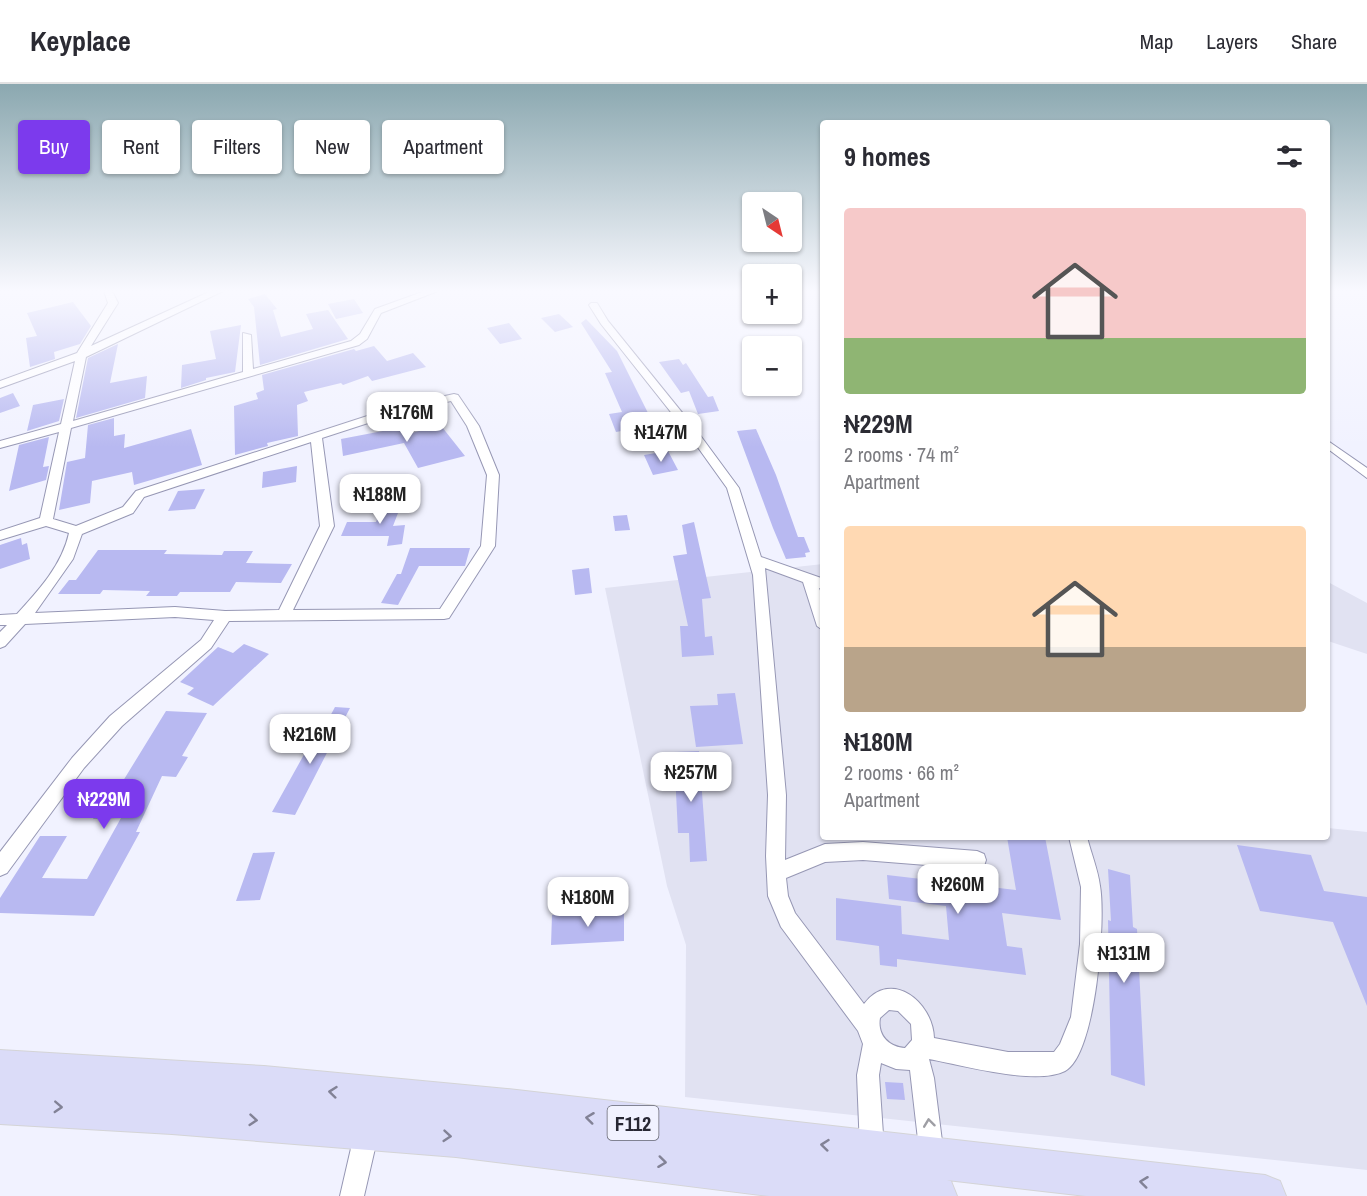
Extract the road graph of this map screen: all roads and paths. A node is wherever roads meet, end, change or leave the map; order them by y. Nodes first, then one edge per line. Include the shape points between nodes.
1 (88, 343) edge
2 (107, 343) edge
3 (246, 343) edge
4 (355, 343) edge
5 (621, 343) edge
6 (81, 355) junction
7 (248, 375) junction
8 (0, 385) edge
9 (65, 428) junction
10 (316, 436) junction
11 (0, 445) edge
12 (1330, 446) edge
13 (1367, 474) edge
14 (46, 520) junction
15 (76, 531) junction
16 (0, 536) edge
17 (755, 560) junction
18 (809, 578) junction
19 (820, 582) edge
20 (820, 613) edge
21 (225, 616) junction
22 (283, 616) junction
23 (0, 620) edge
24 (20, 620) junction
25 (0, 642) edge
26 (1079, 840) edge
27 (827, 845) edge
28 (976, 860) dead end
29 (0, 867) edge
30 (776, 873) junction
31 (871, 1035) junction
32 (919, 1050) junction
33 (0, 1069) edge
34 (0, 1104) edge
35 (371, 1112) junction
36 (872, 1150) junction
37 (933, 1157) junction
38 (921, 1195) edge
39 (352, 1196) edge
40 (1265, 1196) edge

1 - 6 street
2 - 6 street
3 - 7 street
4 - 7 street
5 - 17 street via 733,488
6 - 8 street
6 - 9 street
7 - 9 street
9 - 11 street
9 - 14 street
10 - 15 street via 140,494 128,510
10 - 22 street via 327,526
10 - 22 street via 399,409 454,397 473,426 493,475 488,546 444,614
12 - 13 street
14 - 15 street
14 - 16 street
15 - 24 street via 70,554
17 - 18 street
17 - 30 street via 760,575 777,795
18 - 19 street
18 - 20 street
21 - 22 street
21 - 24 street via 175,612
21 - 29 street via 206,644 116,721 78,763
23 - 24 street
24 - 25 street
26 - 32 street via 1091,887 1090,944 1082,1017 1068,1052 1060,1062 1043,1065
27 - 28 street
27 - 30 street
30 - 31 street via 778,896 788,920
31 - 32 street via 890,1058 909,1059
31 - 32 street via 869,1016 880,1001 897,999 914,1009 924,1027
31 - 36 street via 868,1076
37 -> 32 street
35 -> 33 main road, F112 via 264,1085
34 -> 35 main road, F112 via 172,1114
36 -> 35 main road, F112
35 -> 38 main road, F112 via 456,1137
35 - 39 street
36 - 37 main road, F112
36 - 38 street
37 - 38 street
40 -> 37 main road, F112

